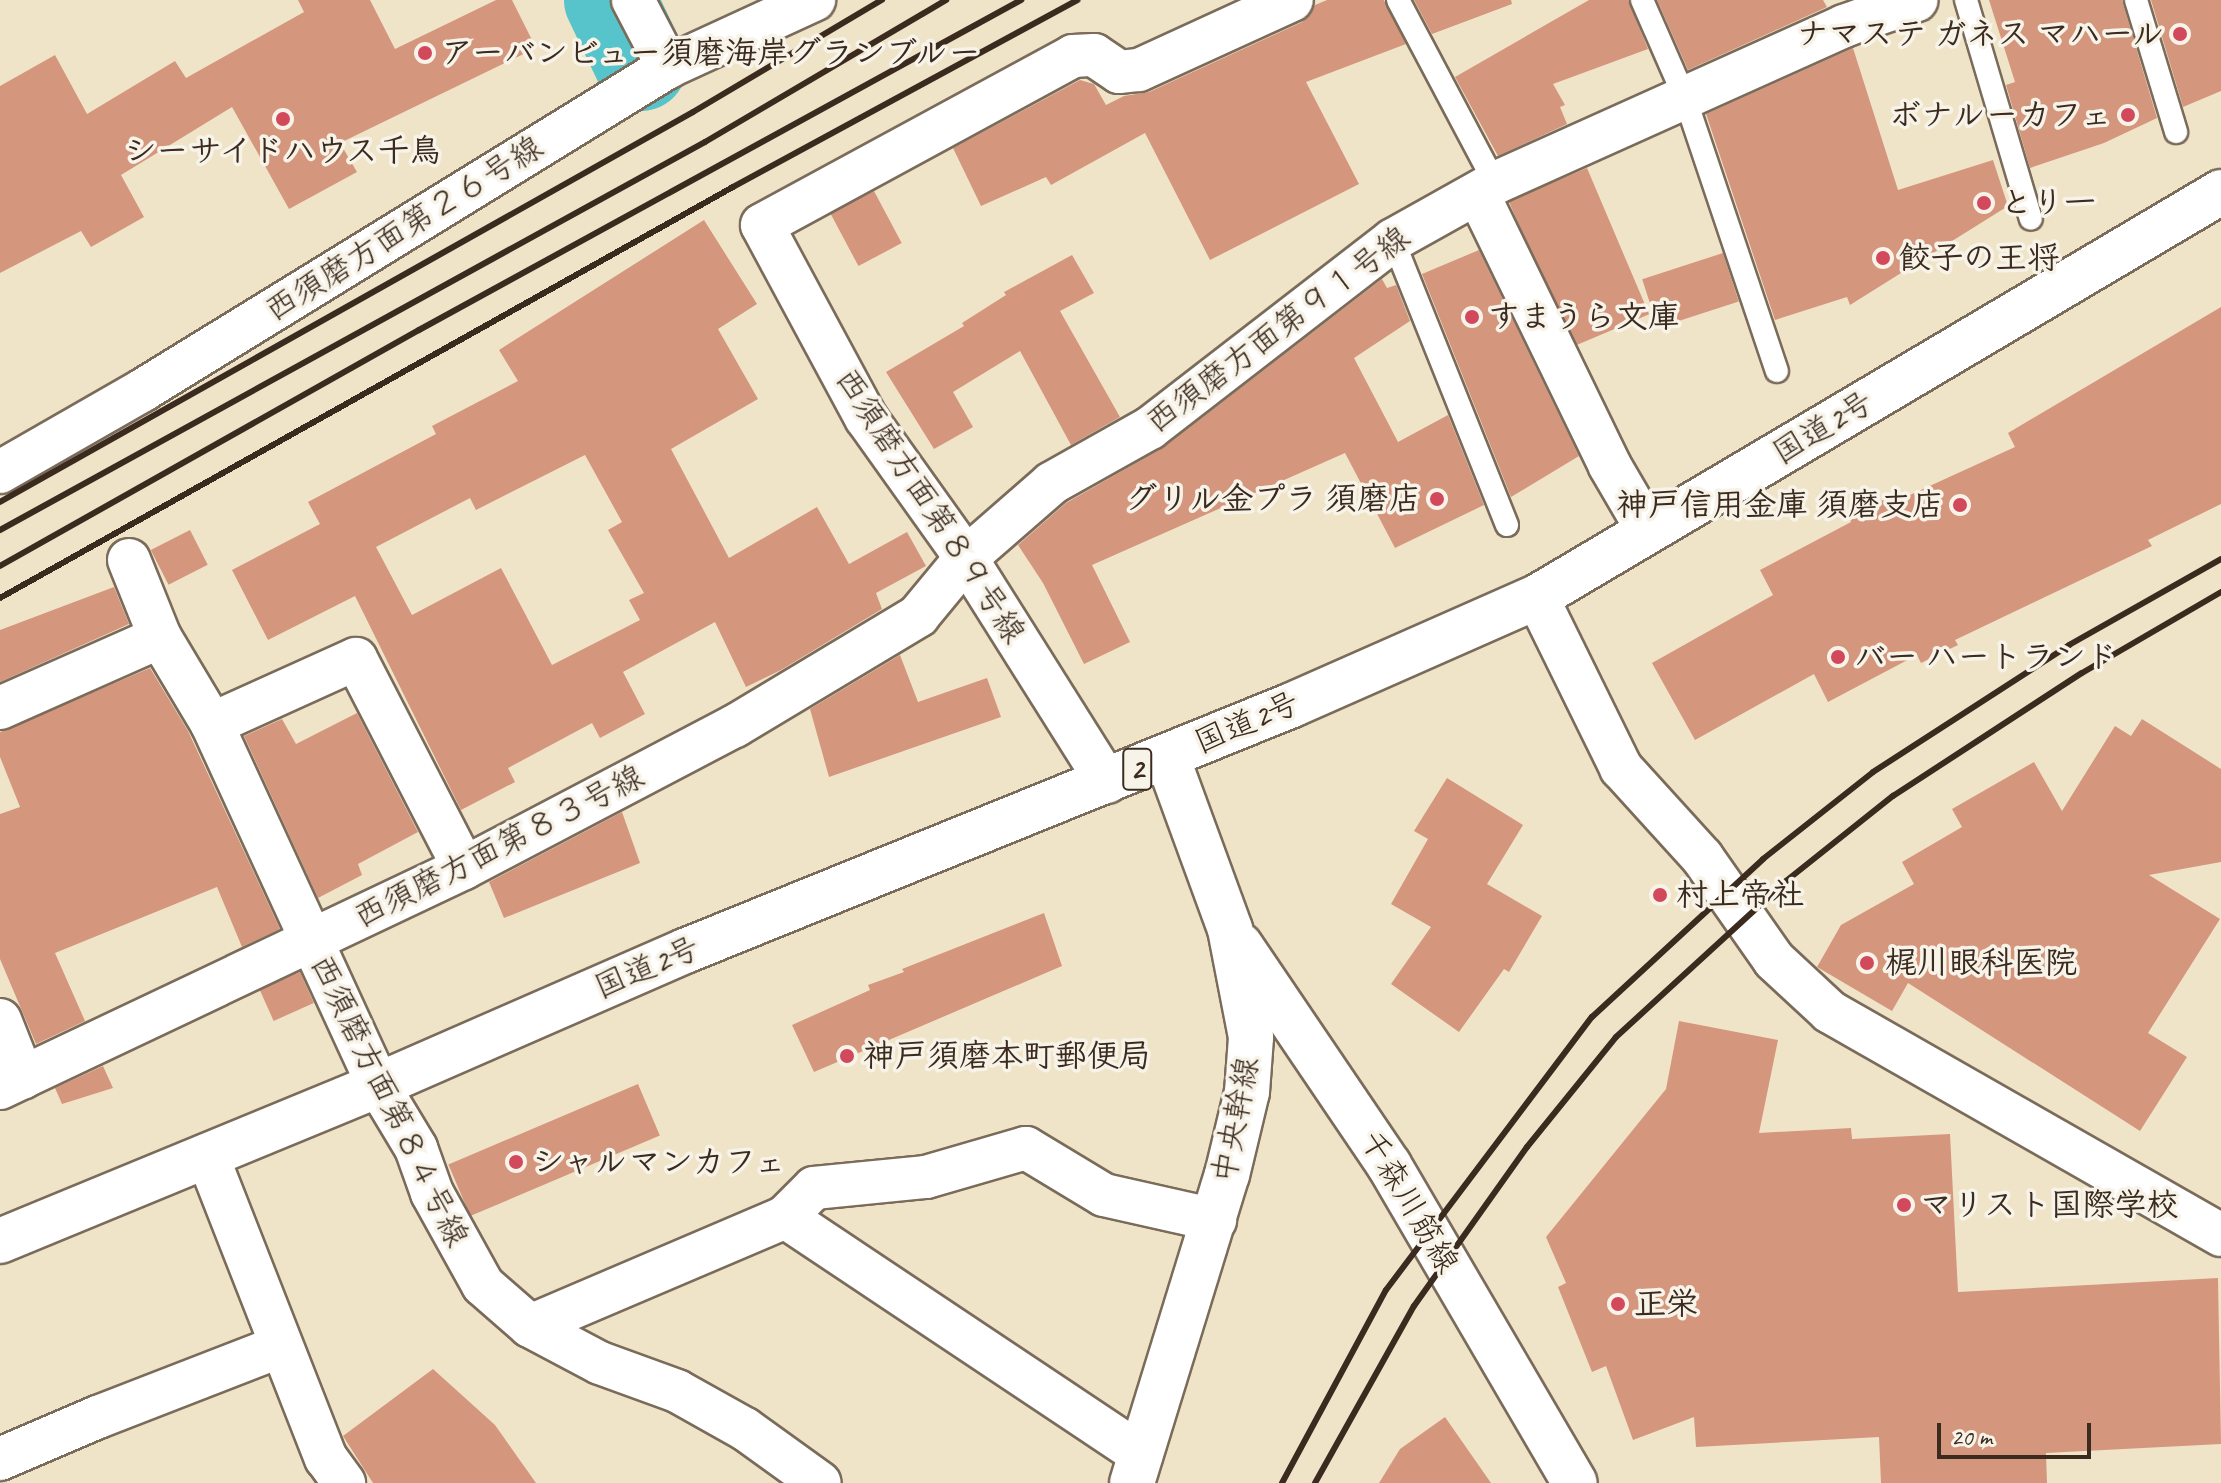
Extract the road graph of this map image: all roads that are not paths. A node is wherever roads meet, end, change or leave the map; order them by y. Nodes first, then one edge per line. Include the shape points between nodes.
1 (633, 0) edge
2 (814, 0) edge
3 (1292, 0) edge
4 (1398, 0) edge
5 (1642, 0) edge
6 (1917, 0) edge
7 (1966, 0) edge
8 (2136, 0) edge
9 (668, 67) junction
10 (1685, 98) junction
11 (2176, 132) dead end
12 (1487, 188) junction
13 (2221, 192) edge
14 (2031, 219) dead end
15 (1393, 240) junction
16 (1777, 371) dead end
17 (0, 472) edge
18 (1507, 525) dead end
19 (1648, 531) junction
20 (966, 558) junction
21 (129, 560) dead end
22 (1537, 597) junction
23 (160, 637) junction
24 (0, 708) edge
25 (212, 724) junction
26 (1167, 757) junction
27 (1107, 782) junction
28 (464, 868) junction
29 (1230, 929) junction
30 (310, 942) junction
31 (0, 1020) edge
32 (12, 1083) edge
33 (378, 1085) junction
34 (207, 1155) junction
35 (785, 1217) junction
36 (1215, 1220) junction
37 (2221, 1235) edge
38 (0, 1241) edge
39 (530, 1326) junction
40 (281, 1346) junction
41 (0, 1459) edge
42 (1136, 1469) edge
43 (344, 1483) edge
44 (820, 1483) edge
45 (1575, 1483) edge

1 - 9 street
2 - 9 street, 西須磨方面第２６号線
3 - 20 street, 西須磨方面第８９号線 via 1139,70 1119,72 1094,55 1073,56 762,225 866,418
4 - 12 lane
5 - 10 lane
6 - 10 street, 西須磨方面第９１号線 via 1844,26
7 - 14 lane
8 - 11 lane
9 - 17 street, 西須磨方面第２６号線
10 - 12 street, 西須磨方面第９１号線
10 - 16 lane
12 - 15 street, 西須磨方面第９１号線
12 - 19 street via 1610,466
13 - 19 main road, 国道2号 / 2
15 - 18 lane
15 - 20 street, 西須磨方面第９１号線 via 1150,428 1052,483
19 - 22 main road, 国道2号 / 2
20 - 27 street, 西須磨方面第８９号線
20 - 28 street, 西須磨方面第８３号線 via 918,616 735,726
21 - 23 street, 西須磨方面第８４号線
22 - 26 main road, 国道2号 / 2
22 - 37 street via 1621,768 1702,857 1774,960 1830,1012
23 - 24 street
23 - 25 street, 西須磨方面第８４号線
25 - 28 street via 356,659
25 - 30 street, 西須磨方面第８４号線
26 - 27 main road, 国道2号 / 2
26 - 29 main road, 中央幹線
27 - 33 main road, 国道2号 / 2 via 685,951
28 - 30 street, 西須磨方面第８３号線
29 - 36 main road, 中央幹線 via 1251,1037 1247,1092
29 - 45 main road, 千森川筋線 via 1389,1165
30 - 32 street, 西須磨方面第８３号線
30 - 33 street, 西須磨方面第８４号線
31 - 32 street
33 - 34 main road, 国道2号 / 2
33 - 39 street, 西須磨方面第８４号線 via 416,1148 432,1193 483,1285
34 - 38 main road, 国道2号 / 2
34 - 40 street
35 - 36 street via 814,1188 926,1177 1026,1148 1104,1195
35 - 39 street
35 - 42 street
36 - 42 main road, 中央幹線
39 - 44 street, 西須磨方面第８４号線 via 600,1363 677,1391 745,1429
40 - 41 street
40 - 43 street via 326,1458

